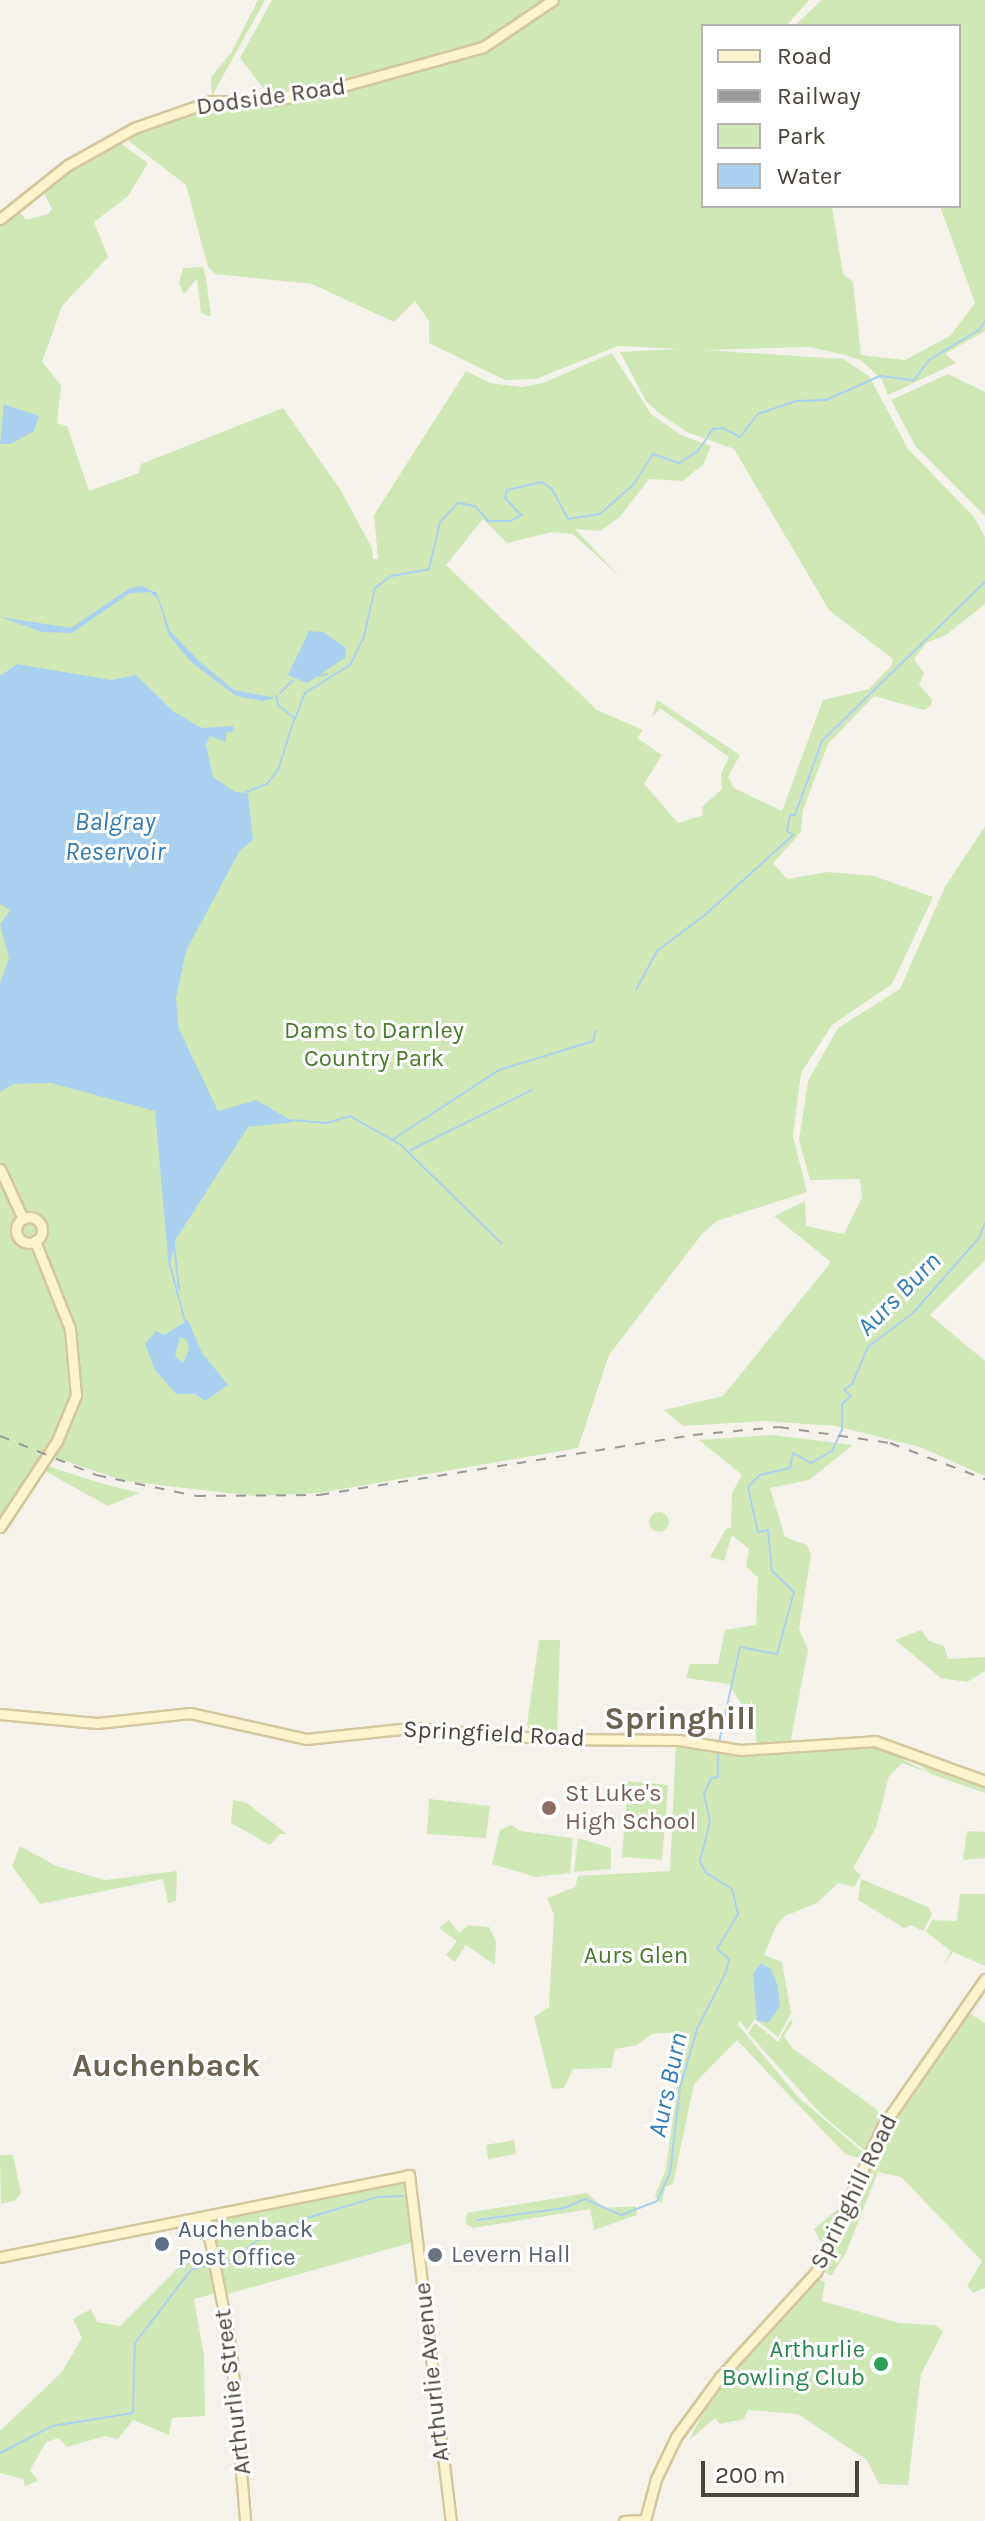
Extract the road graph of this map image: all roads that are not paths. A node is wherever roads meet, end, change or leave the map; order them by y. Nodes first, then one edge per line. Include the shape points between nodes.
1 (553, 0) edge
2 (0, 219) edge
3 (0, 1169) edge
4 (23, 1219) junction
5 (35, 1241) junction
6 (0, 1527) edge
7 (0, 1714) edge
8 (985, 1781) edge
9 (985, 1979) edge
10 (205, 2216) junction
11 (0, 2257) edge
12 (645, 2520) edge
13 (245, 2521) edge
14 (451, 2521) edge
15 (624, 2521) edge

1 - 2 street, Dodside Road via 483,47 321,92 268,101 211,101 134,128 68,165
3 - 4 street
4 - 5 street via 40,1224
4 - 5 street via 17,1225 19,1238
5 - 6 street via 70,1329 76,1395 54,1446
7 - 8 street, Springfield Road via 97,1723 190,1713 306,1739 410,1728 774,1750 884,1742
9 - 12 street, Springhill Road via 880,2131 816,2272 720,2377 676,2437 656,2479
10 - 11 street
10 - 13 street, Arthurlie Street via 231,2349
10 - 14 street, Arthurlie Avenue via 409,2175
12 - 15 street

